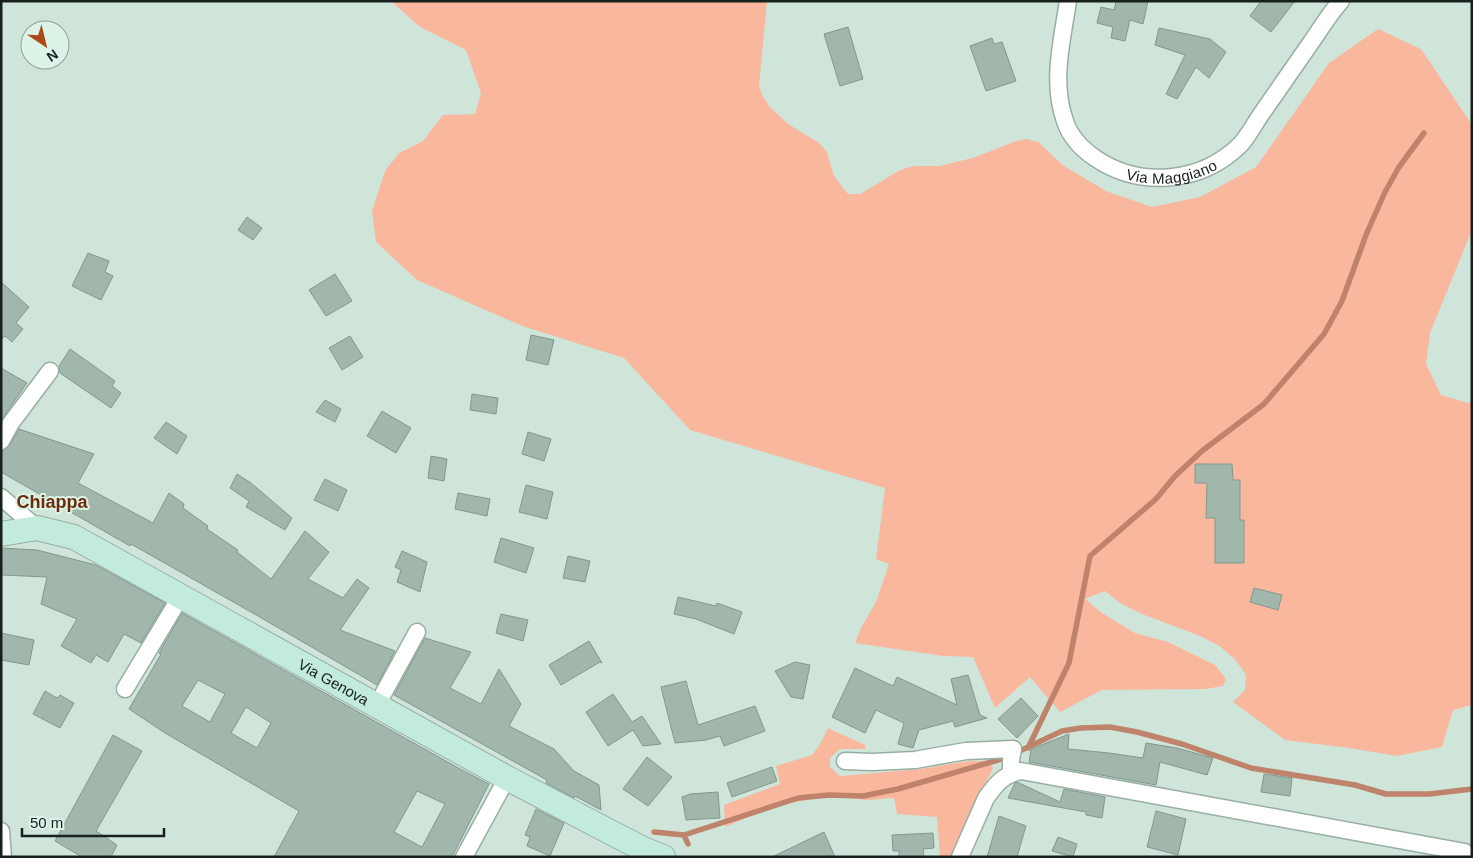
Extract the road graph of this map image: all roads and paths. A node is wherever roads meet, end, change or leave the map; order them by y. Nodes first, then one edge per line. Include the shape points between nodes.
1 (1068, 1) edge
2 (1341, 1) edge
3 (50, 371) dead end
4 (6, 420) edge
5 (1, 441) edge
6 (1, 497) edge
7 (37, 528) junction
8 (1, 534) edge
9 (181, 596) junction
10 (417, 632) dead end
11 (125, 689) dead end
12 (377, 705) junction
13 (845, 761) dead end
14 (1012, 761) junction
15 (507, 778) junction
16 (2, 831) edge
17 (1465, 852) dead end
18 (3, 857) edge
19 (464, 857) edge
20 (663, 857) edge
21 (960, 857) edge

1 - 2 street, Via Maggiano via 1058,70 1059,98 1065,122 1083,150 1105,165 1149,179 1201,170 1219,162 1241,143
3 - 4 street
4 - 5 street
6 - 7 street
7 - 8 main road, Via Genova
7 - 9 main road, Via Genova via 74,537
9 - 11 street
9 - 12 main road, Via Genova
10 - 12 street
12 - 15 main road, Via Genova
13 - 14 street via 915,760 966,751 1013,749
14 - 17 street via 1027,772
14 - 21 street via 986,798
15 - 19 street
15 - 20 main road, Via Genova
16 - 18 street

